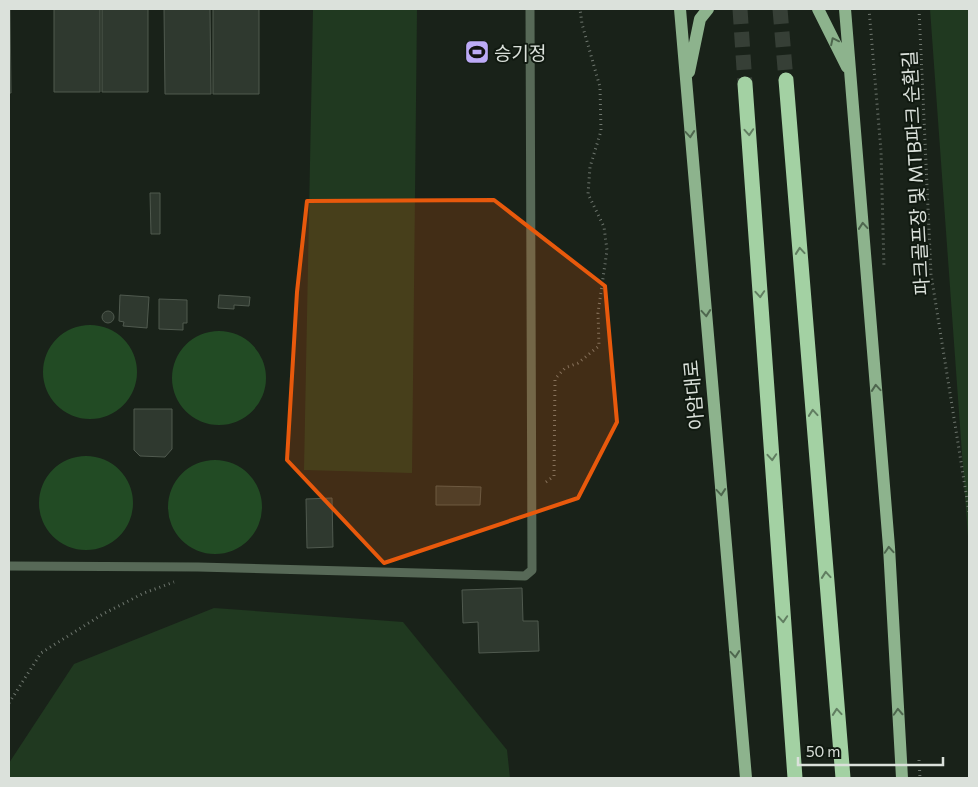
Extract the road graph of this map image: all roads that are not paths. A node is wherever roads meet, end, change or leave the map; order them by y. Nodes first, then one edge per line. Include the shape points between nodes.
1 (530, 9) edge
2 (680, 9) edge
3 (708, 9) edge
4 (818, 9) edge
5 (845, 9) edge
6 (850, 73) junction
7 (786, 80) tunnel mouth
8 (745, 84) tunnel mouth
9 (686, 85) junction
10 (9, 566) edge
11 (746, 778) edge
12 (795, 778) edge
13 (843, 778) edge
14 (902, 778) edge

1 - 10 lane via 532,570 525,576 198,566
2 - 9 main road, 아암대로
3 - 9 main road via 700,19
6 -> 4 main road
5 - 6 main road
14 -> 6 main road via 889,547
13 -> 7 highway
8 -> 12 highway
9 -> 11 main road, 아암대로

